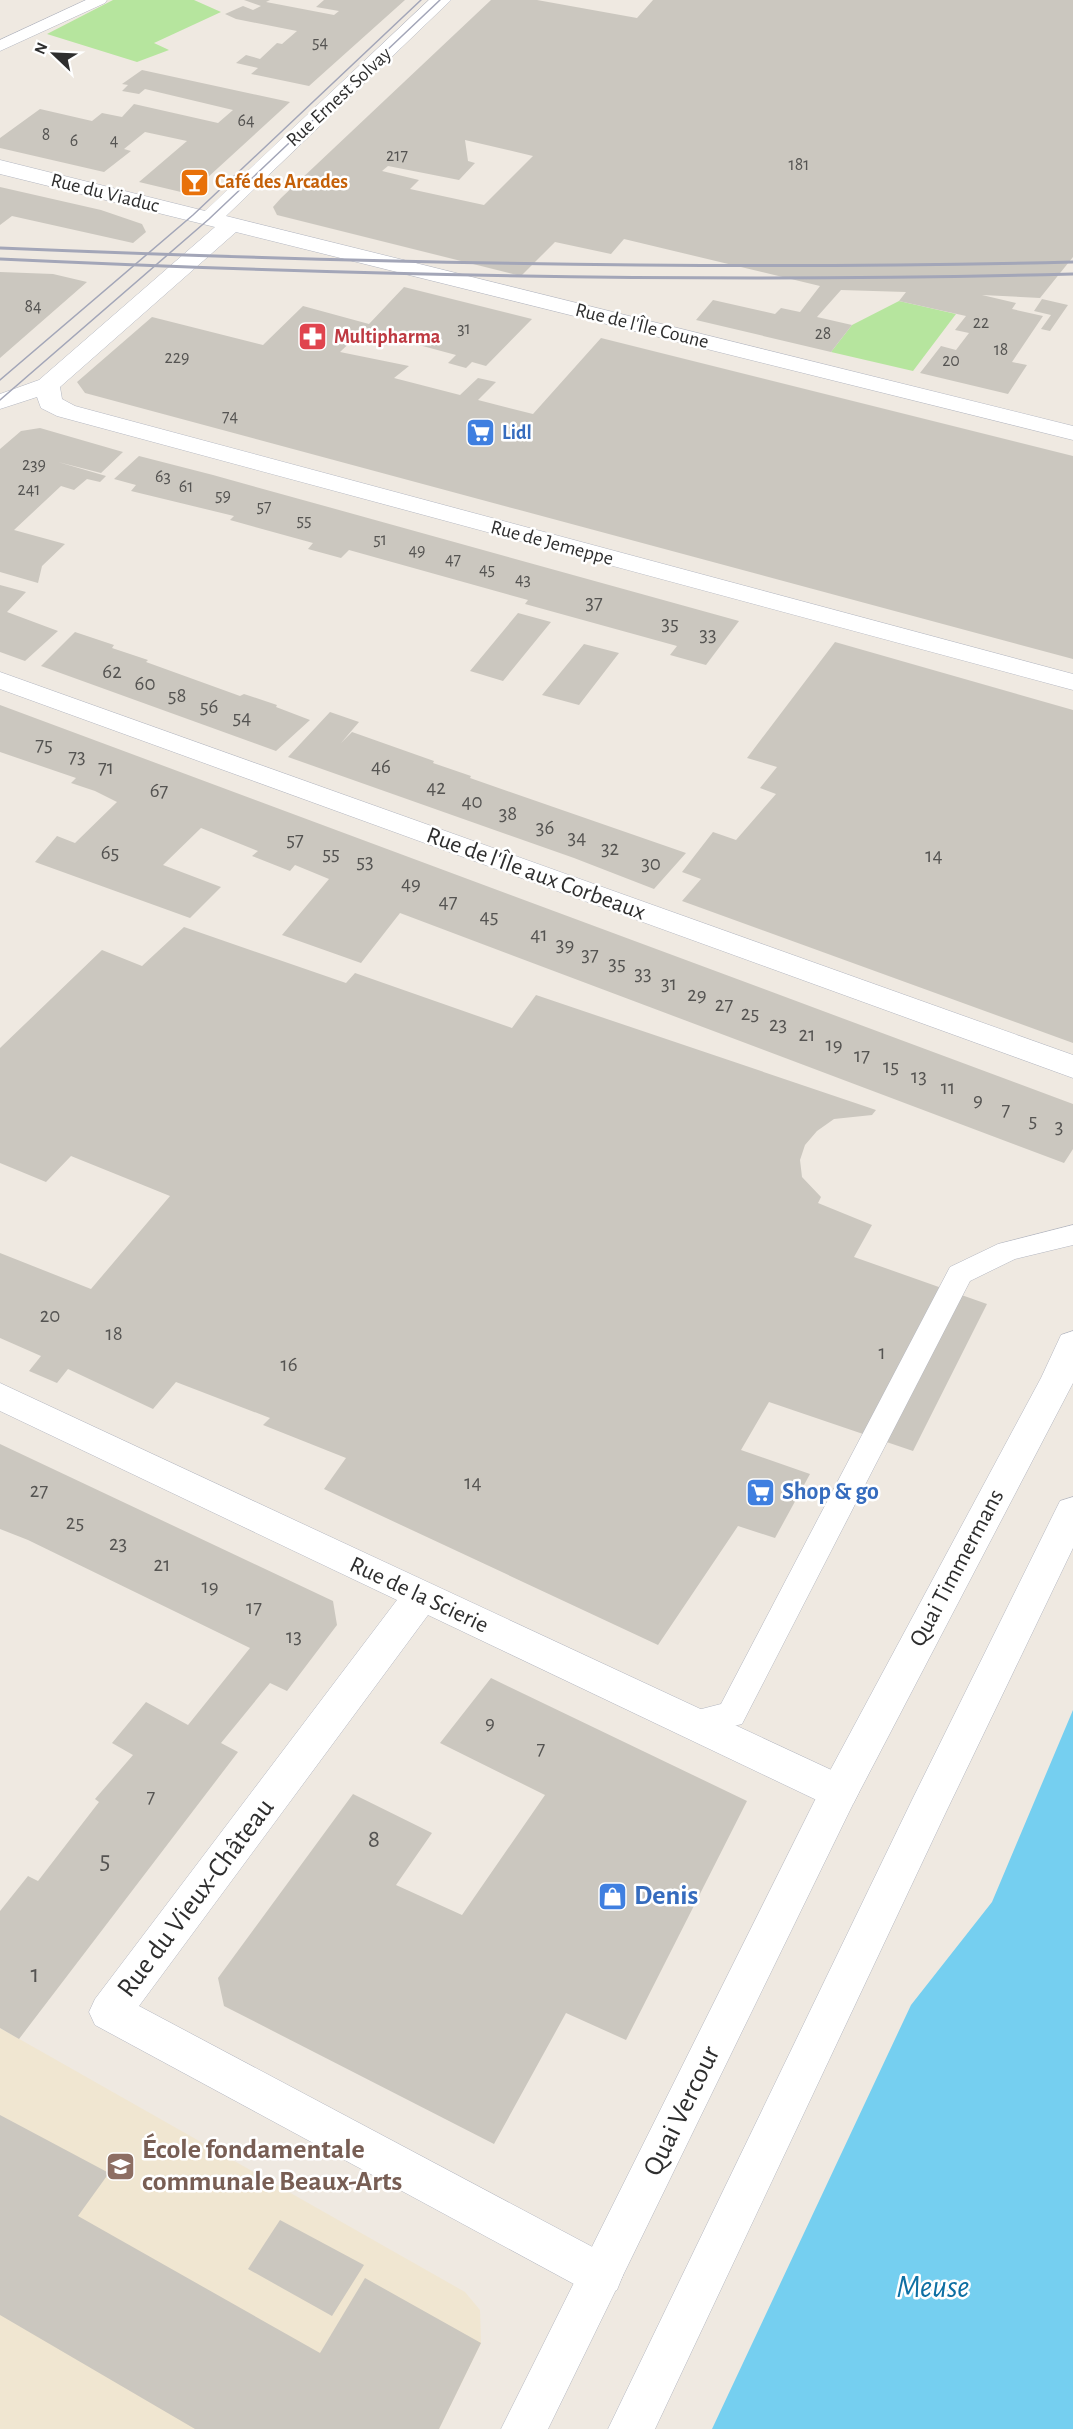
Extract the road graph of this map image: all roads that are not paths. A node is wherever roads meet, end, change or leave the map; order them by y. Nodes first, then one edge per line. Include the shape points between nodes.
1 (99, 0) edge
2 (441, 0) edge
3 (0, 46) edge
4 (0, 167) edge
5 (221, 222) junction
6 (48, 385) junction
7 (0, 402) edge
8 (1073, 433) edge
9 (0, 680) edge
10 (1073, 682) edge
11 (1073, 1067) edge
12 (1073, 1235) edge
13 (1073, 1344) edge
14 (0, 1396) edge
15 (1073, 1511) edge
16 (421, 1596) junction
17 (693, 1724) junction
18 (839, 1792) junction
19 (602, 2275) junction
20 (524, 2429) edge
21 (631, 2429) edge

1 - 3 lane
2 - 5 street, Rue Ernest Solvay
4 - 5 street, Rue du Viaduc
5 - 6 street, Rue Ernest Solvay
5 - 8 street, Rue de l'Île Coune
6 - 7 street, Rue Ernest Solvay
6 - 10 street, Rue de Jemeppe via 50,402 66,411
9 - 11 street, Rue de l'Île aux Corbeaux
12 - 17 lane via 1008,1251 960,1274 731,1714
13 - 18 street, Quai Timmermans
14 - 16 street, Rue de la Scierie
15 - 21 street
16 - 17 street, Rue de la Scierie
16 - 19 street, Rue du Vieux-Château via 110,2012
17 - 18 street, Rue de la Scierie
18 - 19 street, Quai Vercour
19 - 20 street, Quai Vercour

